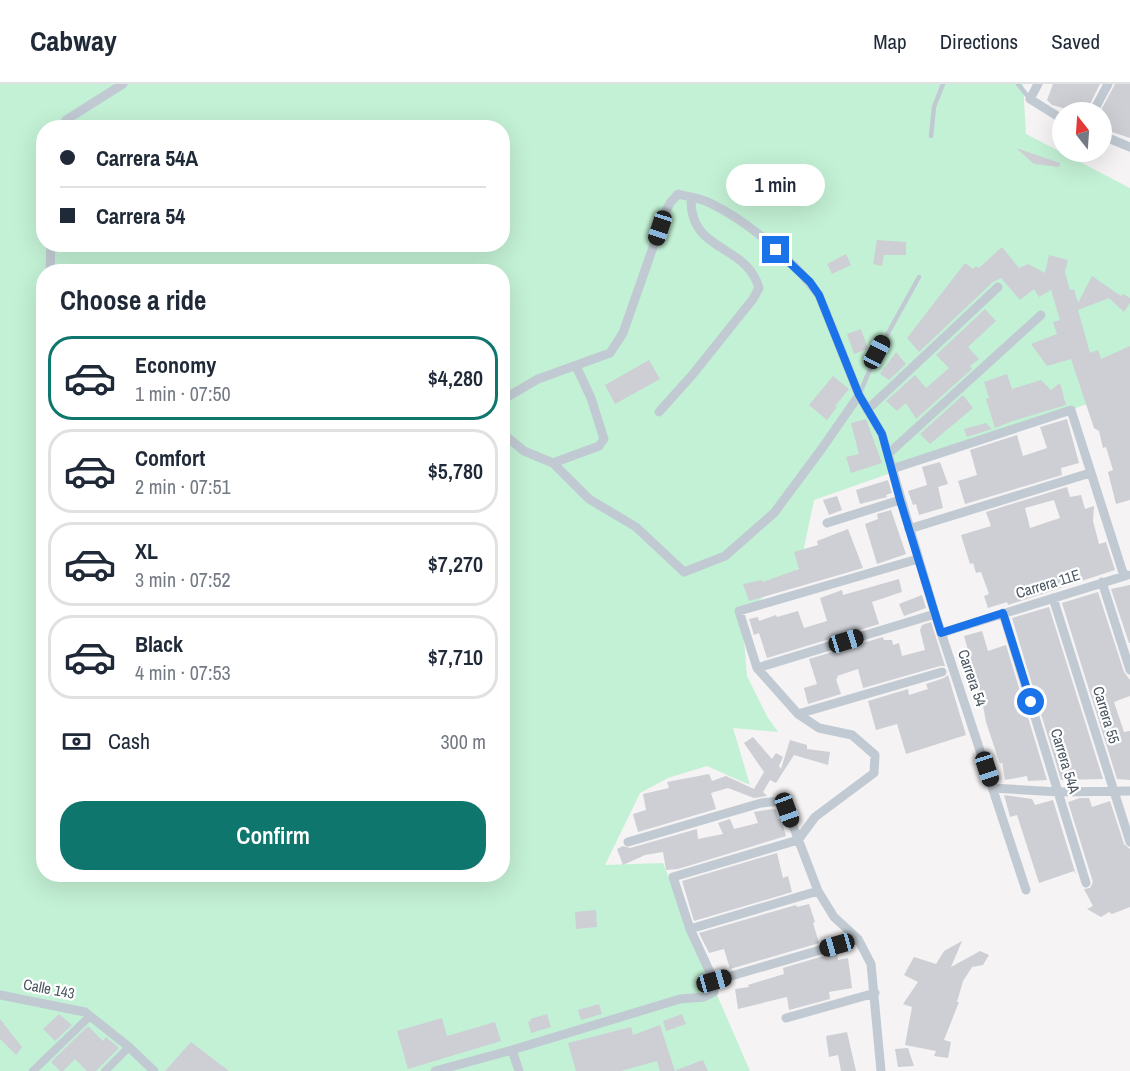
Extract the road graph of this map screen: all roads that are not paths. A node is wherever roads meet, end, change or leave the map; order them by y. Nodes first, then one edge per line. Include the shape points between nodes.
1 (123, 84) edge
2 (943, 84) edge
3 (1018, 84) edge
4 (1038, 84) edge
5 (1108, 84) edge
6 (1030, 99) junction
7 (1098, 102) edge
8 (1052, 112) edge
9 (66, 120) edge
10 (931, 136) dead end
11 (1112, 140) edge
12 (1130, 147) edge
13 (690, 197) junction
14 (919, 277) dead end
15 (998, 287) dead end
16 (1041, 315) dead end
17 (576, 366) junction
18 (510, 395) edge
19 (859, 395) junction
20 (867, 410) junction
21 (659, 412) dead end
22 (510, 440) edge
23 (888, 454) junction
24 (553, 463) junction
25 (892, 469) junction
26 (1090, 473) junction
27 (900, 500) junction
28 (827, 523) dead end
29 (909, 529) junction
30 (918, 559) junction
31 (1127, 575) edge
32 (1102, 582) junction
33 (1053, 598) junction
34 (1003, 613) junction
35 (935, 614) junction
36 (941, 633) junction
37 (757, 669) junction
38 (1130, 670) edge
39 (942, 672) dead end
40 (798, 714) junction
41 (993, 788) junction
42 (1113, 790) junction
43 (1130, 791) edge
44 (1059, 792) junction
45 (798, 840) junction
46 (628, 842) dead end
47 (1130, 842) edge
48 (1086, 883) dead end
49 (1026, 890) dead end
50 (818, 891) junction
51 (690, 929) junction
52 (858, 939) junction
53 (714, 981) junction
54 (875, 993) junction
55 (0, 995) edge
56 (90, 1016) junction
57 (786, 1018) dead end
58 (129, 1047) junction
59 (512, 1050) junction
60 (458, 1068) edge
61 (33, 1071) edge
62 (105, 1071) edge
63 (154, 1071) edge
64 (435, 1071) edge
65 (519, 1071) edge
66 (881, 1071) edge

1 - 9 street
2 - 10 lane via 934,107
3 - 6 lane
4 - 6 street
5 - 7 street
6 - 8 street
11 - 12 street
13 - 17 street via 678,194 670,202 617,346 610,353
13 - 19 street, Carrera 54 via 709,202 759,234 810,282 819,295
13 - 21 street via 690,213 696,225 707,238 750,267 759,288
14 - 19 lane via 877,352
15 - 20 street
16 - 23 street
17 - 18 street via 538,379
17 - 24 street via 604,439 599,446
19 - 20 street, Carrera 54
19 - 24 street via 774,513 725,556 684,572 636,527 589,499
20 - 23 street, Carrera 54 via 882,434
22 - 24 street via 524,451
23 - 25 street, Carrera 54
25 - 26 street via 1071,410
25 - 27 street, Carrera 54
26 - 29 street
26 - 31 street
27 - 28 street
27 - 29 street, Carrera 54
29 - 30 street, Carrera 54
30 - 35 street, Carrera 54
30 - 37 street via 739,611
31 - 32 street, Carrera 11E
32 - 33 street, Carrera 11E
32 - 38 street
33 - 34 street, Carrera 11E
33 - 42 street, Carrera 55
34 - 36 street, Carrera 11E
34 - 44 street, Carrera 54A
35 - 36 street, Carrera 54
35 - 37 street
36 - 41 street, Carrera 54
37 - 40 street
39 - 40 street
40 - 45 street via 819,728 852,735 875,755 874,773 815,817
41 - 44 street
41 - 49 street, Carrera 54
42 - 43 street
42 - 44 street
42 - 47 street, Carrera 55
44 - 48 street, Carrera 54A
45 - 46 street via 780,801 761,803
45 - 50 street
45 - 51 street via 673,877
50 - 51 street
50 - 52 street via 834,917
51 - 53 street
52 - 53 street
52 - 54 street via 871,964
53 - 59 street via 714,992 705,997 680,999
54 - 57 street
54 - 66 street
55 - 56 street, Calle 143
56 - 58 street
56 - 61 street
58 - 62 street
58 - 63 street
59 - 60 street
59 - 65 street
60 - 64 street

